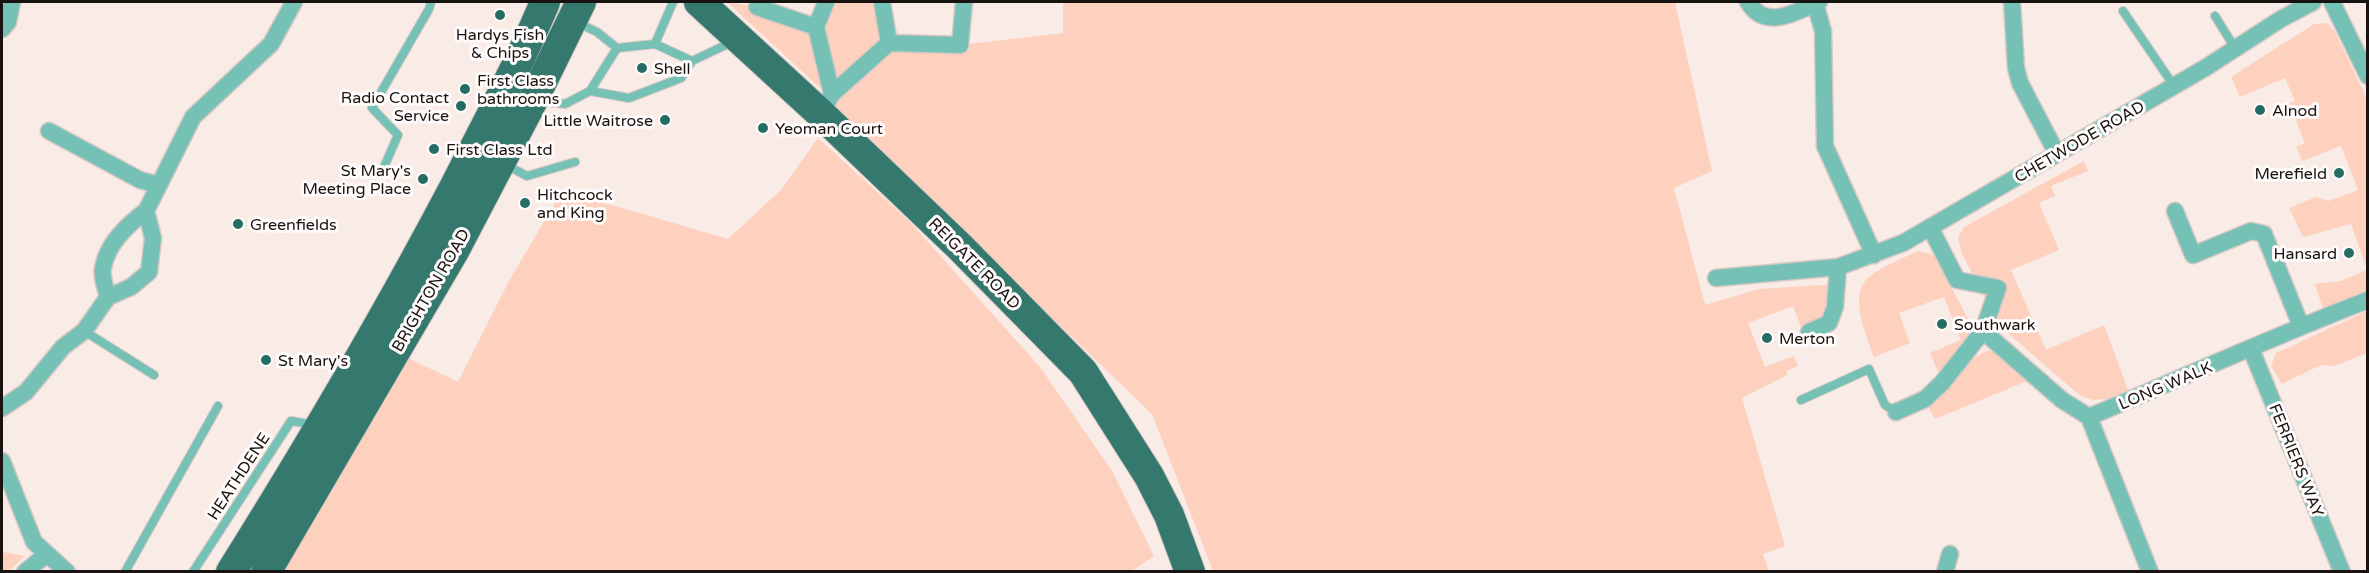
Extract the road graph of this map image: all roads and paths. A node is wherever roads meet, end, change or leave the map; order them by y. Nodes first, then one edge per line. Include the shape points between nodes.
1 (12, 2) edge
2 (294, 2) edge
3 (431, 2) edge
4 (545, 2) edge
5 (673, 2) edge
6 (699, 2) edge
7 (826, 2) edge
8 (882, 2) edge
9 (964, 2) edge
10 (1748, 2) edge
11 (1817, 2) edge
12 (2012, 2) edge
13 (2313, 2) edge
14 (2332, 2) edge
15 (757, 7) dead end
16 (577, 11) edge
17 (2124, 11) dead end
18 (2215, 16) dead end
19 (816, 27) junction
20 (2, 29) edge
21 (738, 39) junction
22 (889, 43) junction
23 (655, 44) junction
24 (616, 48) junction
25 (2235, 48) junction
26 (692, 61) junction
27 (2367, 76) edge
28 (2174, 86) junction
29 (590, 91) junction
30 (533, 100) junction
31 (826, 104) junction
32 (49, 131) dead end
33 (2058, 154) junction
34 (501, 162) junction
35 (575, 162) dead end
36 (384, 167) dead end
37 (159, 185) junction
38 (146, 211) junction
39 (2175, 211) dead end
40 (1930, 227) junction
41 (1874, 255) junction
42 (1838, 267) junction
43 (1716, 278) dead end
44 (108, 297) junction
45 (2367, 300) edge
46 (2301, 326) junction
47 (84, 331) junction
48 (1983, 331) junction
49 (1809, 332) dead end
50 (2251, 349) junction
51 (154, 375) dead end
52 (1801, 400) dead end
53 (218, 406) dead end
54 (2, 408) edge
55 (1896, 412) joint
56 (2089, 417) junction
57 (320, 426) junction
58 (2, 461) edge
59 (47, 554) junction
60 (1950, 554) dead end
61 (25, 572) edge
62 (67, 572) edge
63 (125, 572) edge
64 (194, 572) edge
65 (231, 572) edge
66 (266, 572) edge
67 (1190, 572) edge
68 (1945, 572) edge
69 (2150, 572) edge
70 (2342, 572) edge

1 - 20 street via 8,22
2 - 37 street via 271,44 193,117
3 - 36 lane via 372,108 398,135
4 - 57 highway, BRIGHTON ROAD via 434,225
5 - 23 lane
6 - 21 highway, REIGATE ROAD
7 - 19 street
8 - 22 street
9 - 22 street via 960,45
10 - 11 street via 1754,11 1768,18 1786,16
11 - 41 street via 1823,31 1825,146
12 - 33 street via 2020,83
13 - 25 street, CHETWODE ROAD
14 - 27 street
15 - 19 street
16 - 24 lane
16 - 30 highway, BRIGHTON ROAD
17 - 28 lane
18 - 25 lane
19 - 31 street
21 - 26 lane
21 - 31 highway, REIGATE ROAD
22 - 31 street
23 - 24 lane
23 - 26 lane
24 - 29 lane
25 - 28 street, CHETWODE ROAD
26 - 29 lane via 681,78 629,98
28 - 33 street, CHETWODE ROAD
29 - 30 lane via 565,104
30 - 34 highway, BRIGHTON ROAD
31 - 67 highway, REIGATE ROAD via 1083,372 1149,476
32 - 37 street via 140,180
33 - 40 street, CHETWODE ROAD
34 - 35 lane via 527,176
34 - 66 highway, BRIGHTON ROAD via 454,251
37 - 38 street
38 - 44 street via 126,225 112,245 102,269
38 - 44 street via 153,238 149,272 131,287
39 - 46 street via 2193,255 2251,231 2264,234
40 - 41 street, CHETWODE ROAD
40 - 48 street via 1957,280 1998,288
41 - 42 street, CHETWODE ROAD
42 - 43 street, CHETWODE ROAD
42 - 49 street via 1835,307 1829,323
44 - 47 street
45 - 46 street, LONG WALK
46 - 50 street, LONG WALK
47 - 51 lane
47 - 54 street via 63,347 26,392
48 - 55 street via 1924,399
48 - 56 street via 2062,400
50 - 56 street, LONG WALK
50 - 70 street, FERRIERS WAY
52 - 55 lane via 1869,369 1884,405
53 - 63 lane
56 - 69 street
57 - 64 lane, HEATHDENE via 291,421
57 - 65 highway, BRIGHTON ROAD
58 - 59 street via 34,542
59 - 61 street
59 - 62 street
60 - 68 street

